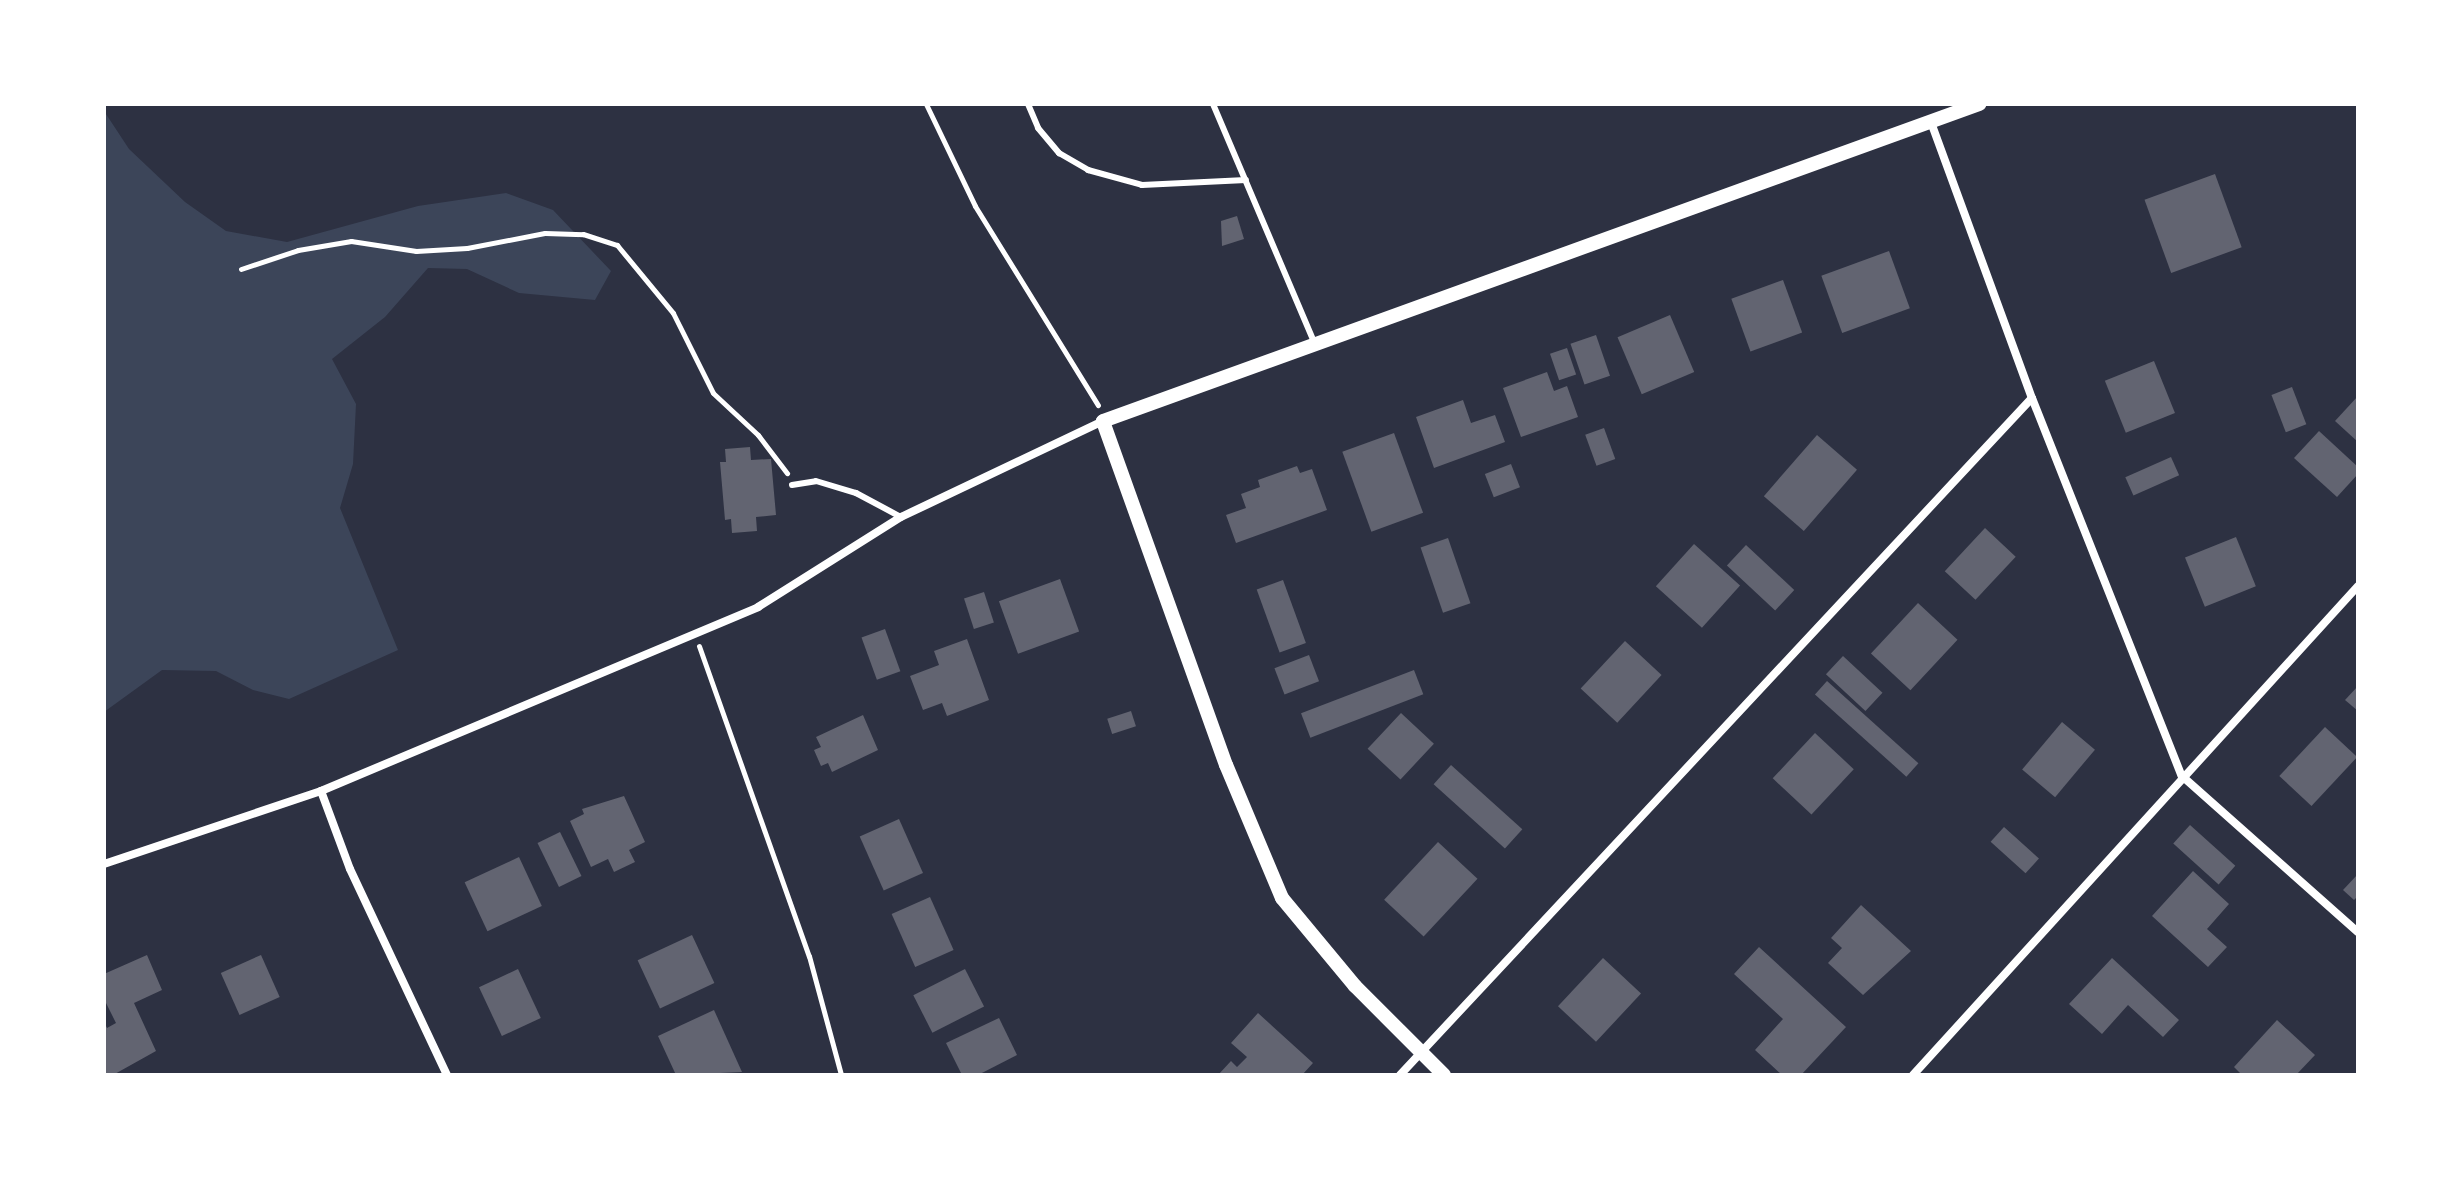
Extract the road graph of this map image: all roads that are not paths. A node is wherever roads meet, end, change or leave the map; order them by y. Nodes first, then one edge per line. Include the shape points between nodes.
1 (1028, 104) edge
2 (1213, 104) edge
3 (1979, 104) edge
4 (1932, 125) junction
5 (1246, 180) junction
6 (1317, 347) junction
7 (2032, 398) junction
8 (1104, 421) junction
9 (792, 485) road end
10 (901, 517) junction
11 (2358, 586) edge
12 (2182, 776) junction
13 (321, 791) junction
14 (104, 864) edge
15 (2358, 932) edge
16 (1420, 1052) junction
17 (447, 1075) edge
18 (1400, 1075) edge
19 (1444, 1075) edge
20 (1913, 1075) edge

1 - 5 lane via 1059,153 1088,170 1142,185
2 - 5 lane
3 - 4 street
4 - 6 street
4 - 7 street
5 - 6 lane
6 - 8 street
7 - 12 street
7 - 16 street
8 - 10 street
8 - 16 street via 1226,765 1282,898 1319,947
9 - 10 lane via 829,485
10 - 13 street via 758,607
11 - 12 street
12 - 15 street
12 - 20 street
13 - 14 street
13 - 17 street via 350,869
16 - 18 street
16 - 19 street

